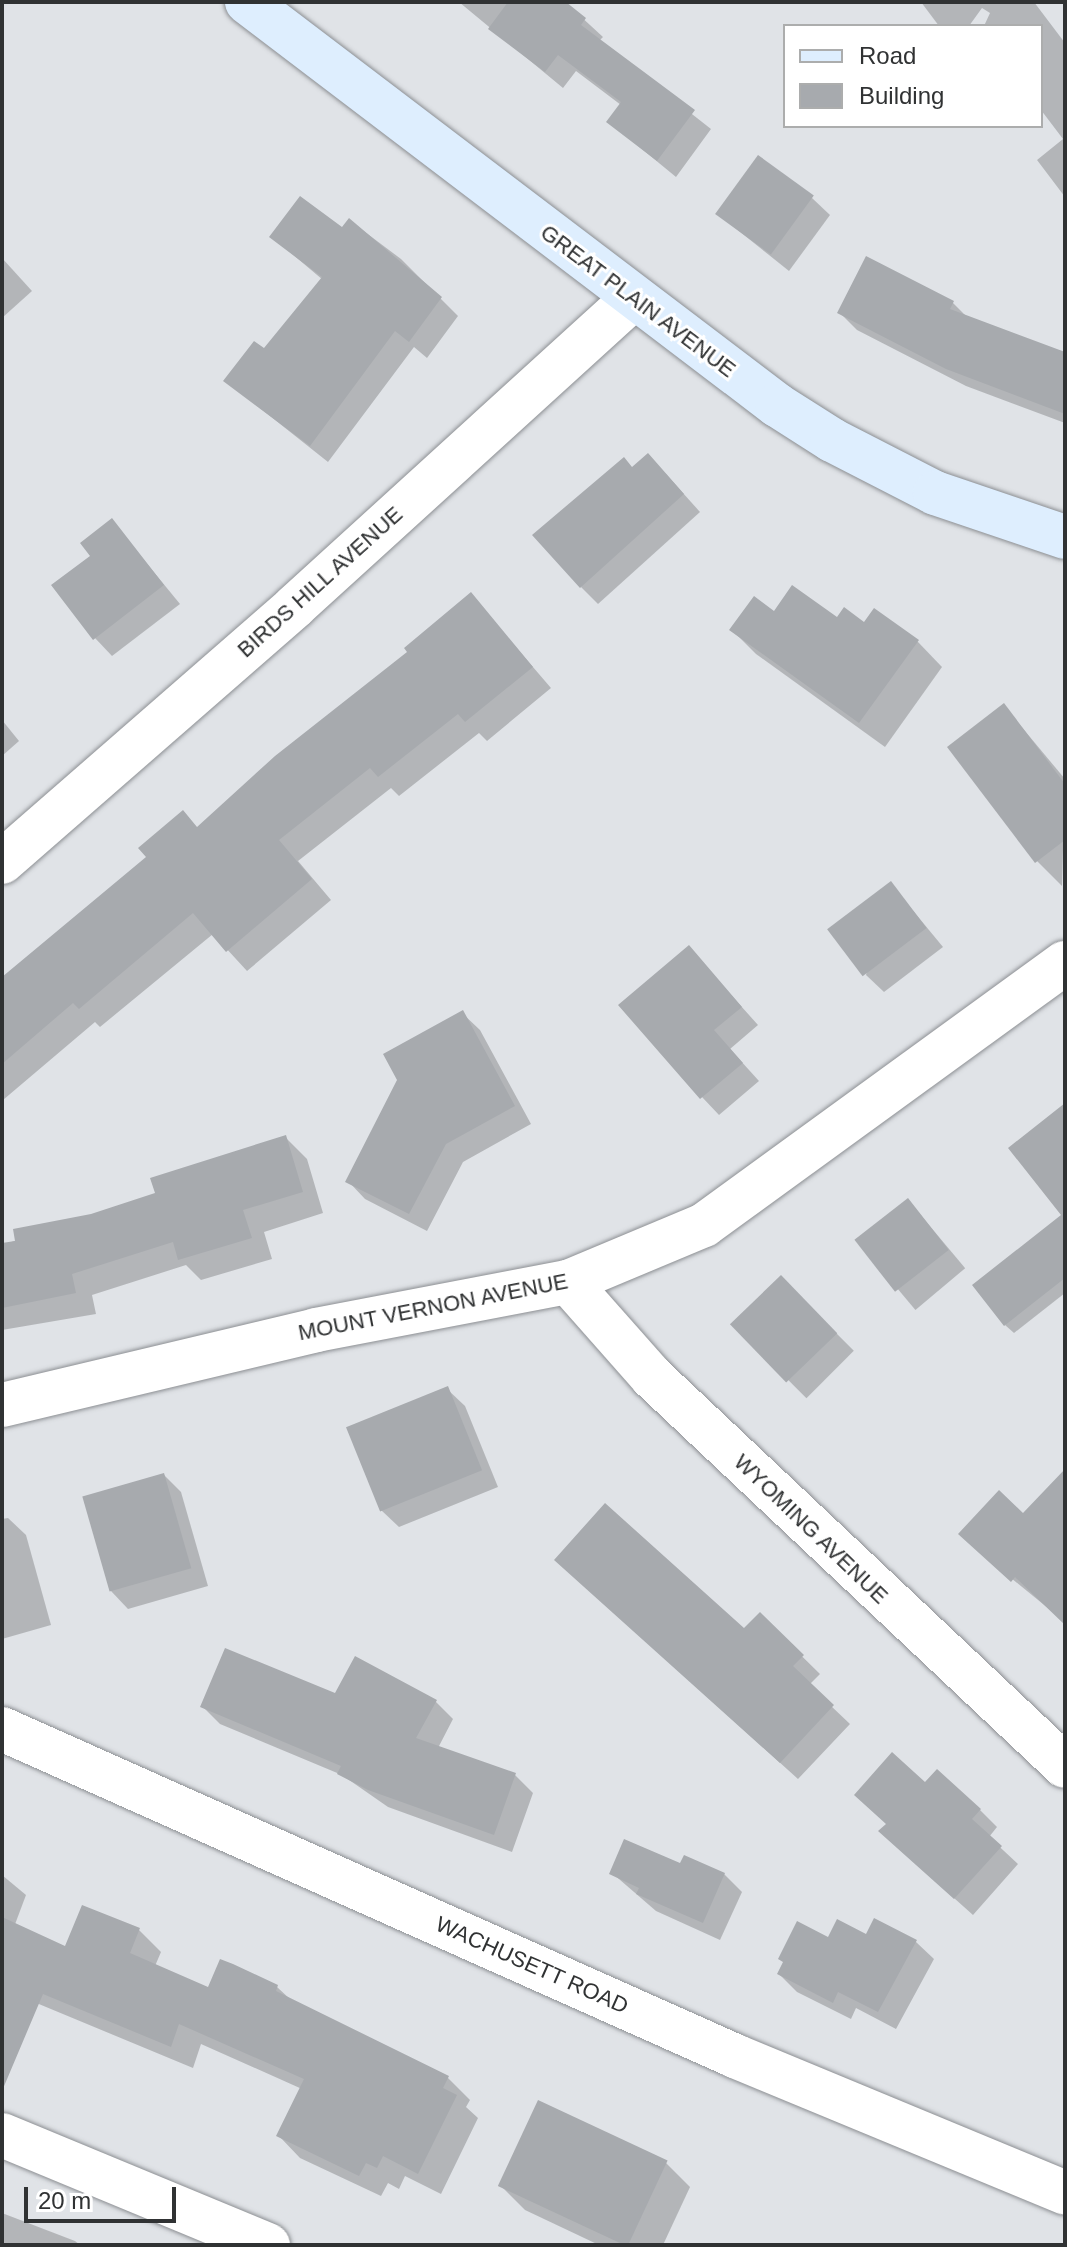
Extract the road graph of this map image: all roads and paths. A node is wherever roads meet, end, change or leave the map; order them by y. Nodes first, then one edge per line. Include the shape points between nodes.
1 (247, 2) edge
2 (633, 298) junction
3 (1065, 537) edge
4 (2, 862) edge
5 (1065, 963) edge
6 (568, 1282) junction
7 (2, 1405) edge
8 (2, 1729) edge
9 (1065, 1766) edge
10 (2, 2135) edge
11 (1065, 2193) edge
12 (268, 2245) edge

1 - 2 main road, GREAT PLAIN AVENUE
2 - 3 main road, GREAT PLAIN AVENUE via 832,440 935,493
2 - 4 street, BIRDS HILL AVENUE via 294,607
5 - 6 street, MOUNT VERNON AVENUE via 704,1225
6 - 7 street, MOUNT VERNON AVENUE via 316,1330
6 - 9 street, WYOMING AVENUE via 652,1377
8 - 11 street, WACHUSETT ROAD via 735,2056
10 - 12 street

